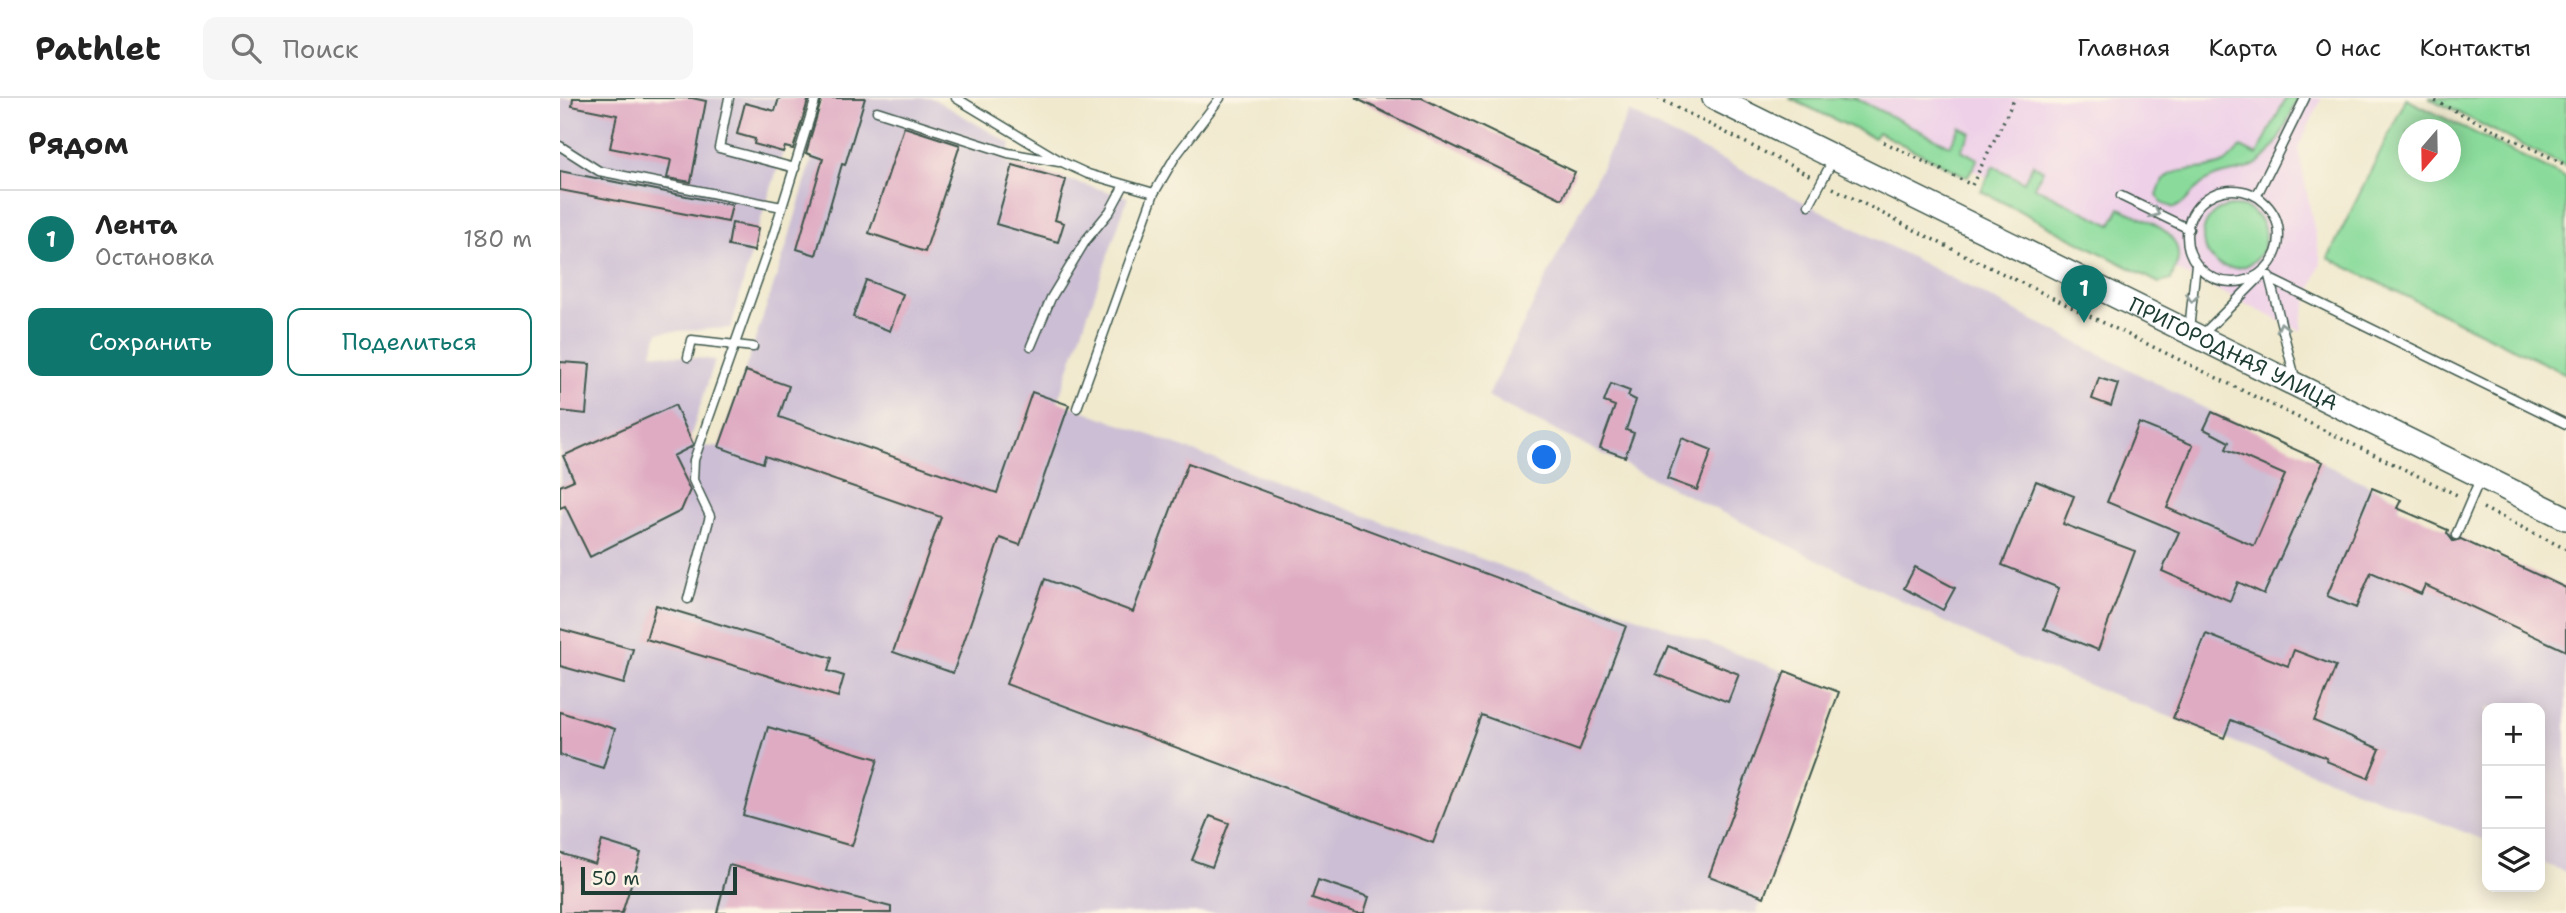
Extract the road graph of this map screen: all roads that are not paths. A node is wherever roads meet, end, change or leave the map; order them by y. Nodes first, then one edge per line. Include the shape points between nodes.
1 (729, 98) edge
2 (816, 98) edge
3 (956, 98) edge
4 (1220, 98) edge
5 (1714, 98) edge
6 (1735, 98) edge
7 (2305, 98) edge
8 (877, 111) dead end
9 (1756, 118) junction
10 (560, 146) edge
11 (1834, 158) junction
12 (1064, 163) junction
13 (795, 168) junction
14 (1124, 185) junction
15 (1154, 193) junction
16 (2257, 195) junction
17 (2121, 196) dead end
18 (1808, 205) dead end
19 (782, 207) junction
20 (2189, 229) junction
21 (2196, 264) junction
22 (2268, 268) junction
23 (2270, 279) junction
24 (2194, 334) junction
25 (735, 345) junction
26 (1031, 346) dead end
27 (753, 347) dead end
28 (688, 357) dead end
29 (2297, 385) junction
30 (1077, 408) dead end
31 (2566, 424) edge
32 (2481, 476) junction
33 (2566, 519) edge
34 (2456, 535) dead end
35 (688, 598) dead end

1 - 13 lane via 719,148
2 - 13 lane
3 - 12 lane
4 - 15 lane
5 - 9 street, ПРИГОРОДНАЯ УЛИЦА
6 - 9 lane
7 - 16 lane
8 - 12 lane via 1008,153
9 - 11 street, ПРИГОРОДНАЯ УЛИЦА
10 - 19 lane via 599,172
11 - 18 lane
11 - 24 street, ПРИГОРОДНАЯ УЛИЦА
12 - 14 lane
13 - 19 lane
14 - 15 lane
14 - 26 lane via 1051,298
15 - 30 lane
16 - 20 lane via 2232,189 2207,197 2191,216
16 - 22 lane via 2276,215 2280,243
17 -> 20 lane
19 - 25 lane
20 - 21 lane via 2187,240
21 - 22 lane via 2215,279 2243,282
21 -> 24 lane
22 - 23 lane
22 - 24 lane
29 -> 23 lane
23 - 31 lane
24 - 29 street, ПРИГОРОДНАЯ УЛИЦА
25 - 27 lane
25 - 28 lane via 692,340
25 - 35 lane via 694,460 693,480 710,516
29 - 32 street, ПРИГОРОДНАЯ УЛИЦА
32 - 33 street, ПРИГОРОДНАЯ УЛИЦА
32 - 34 lane

